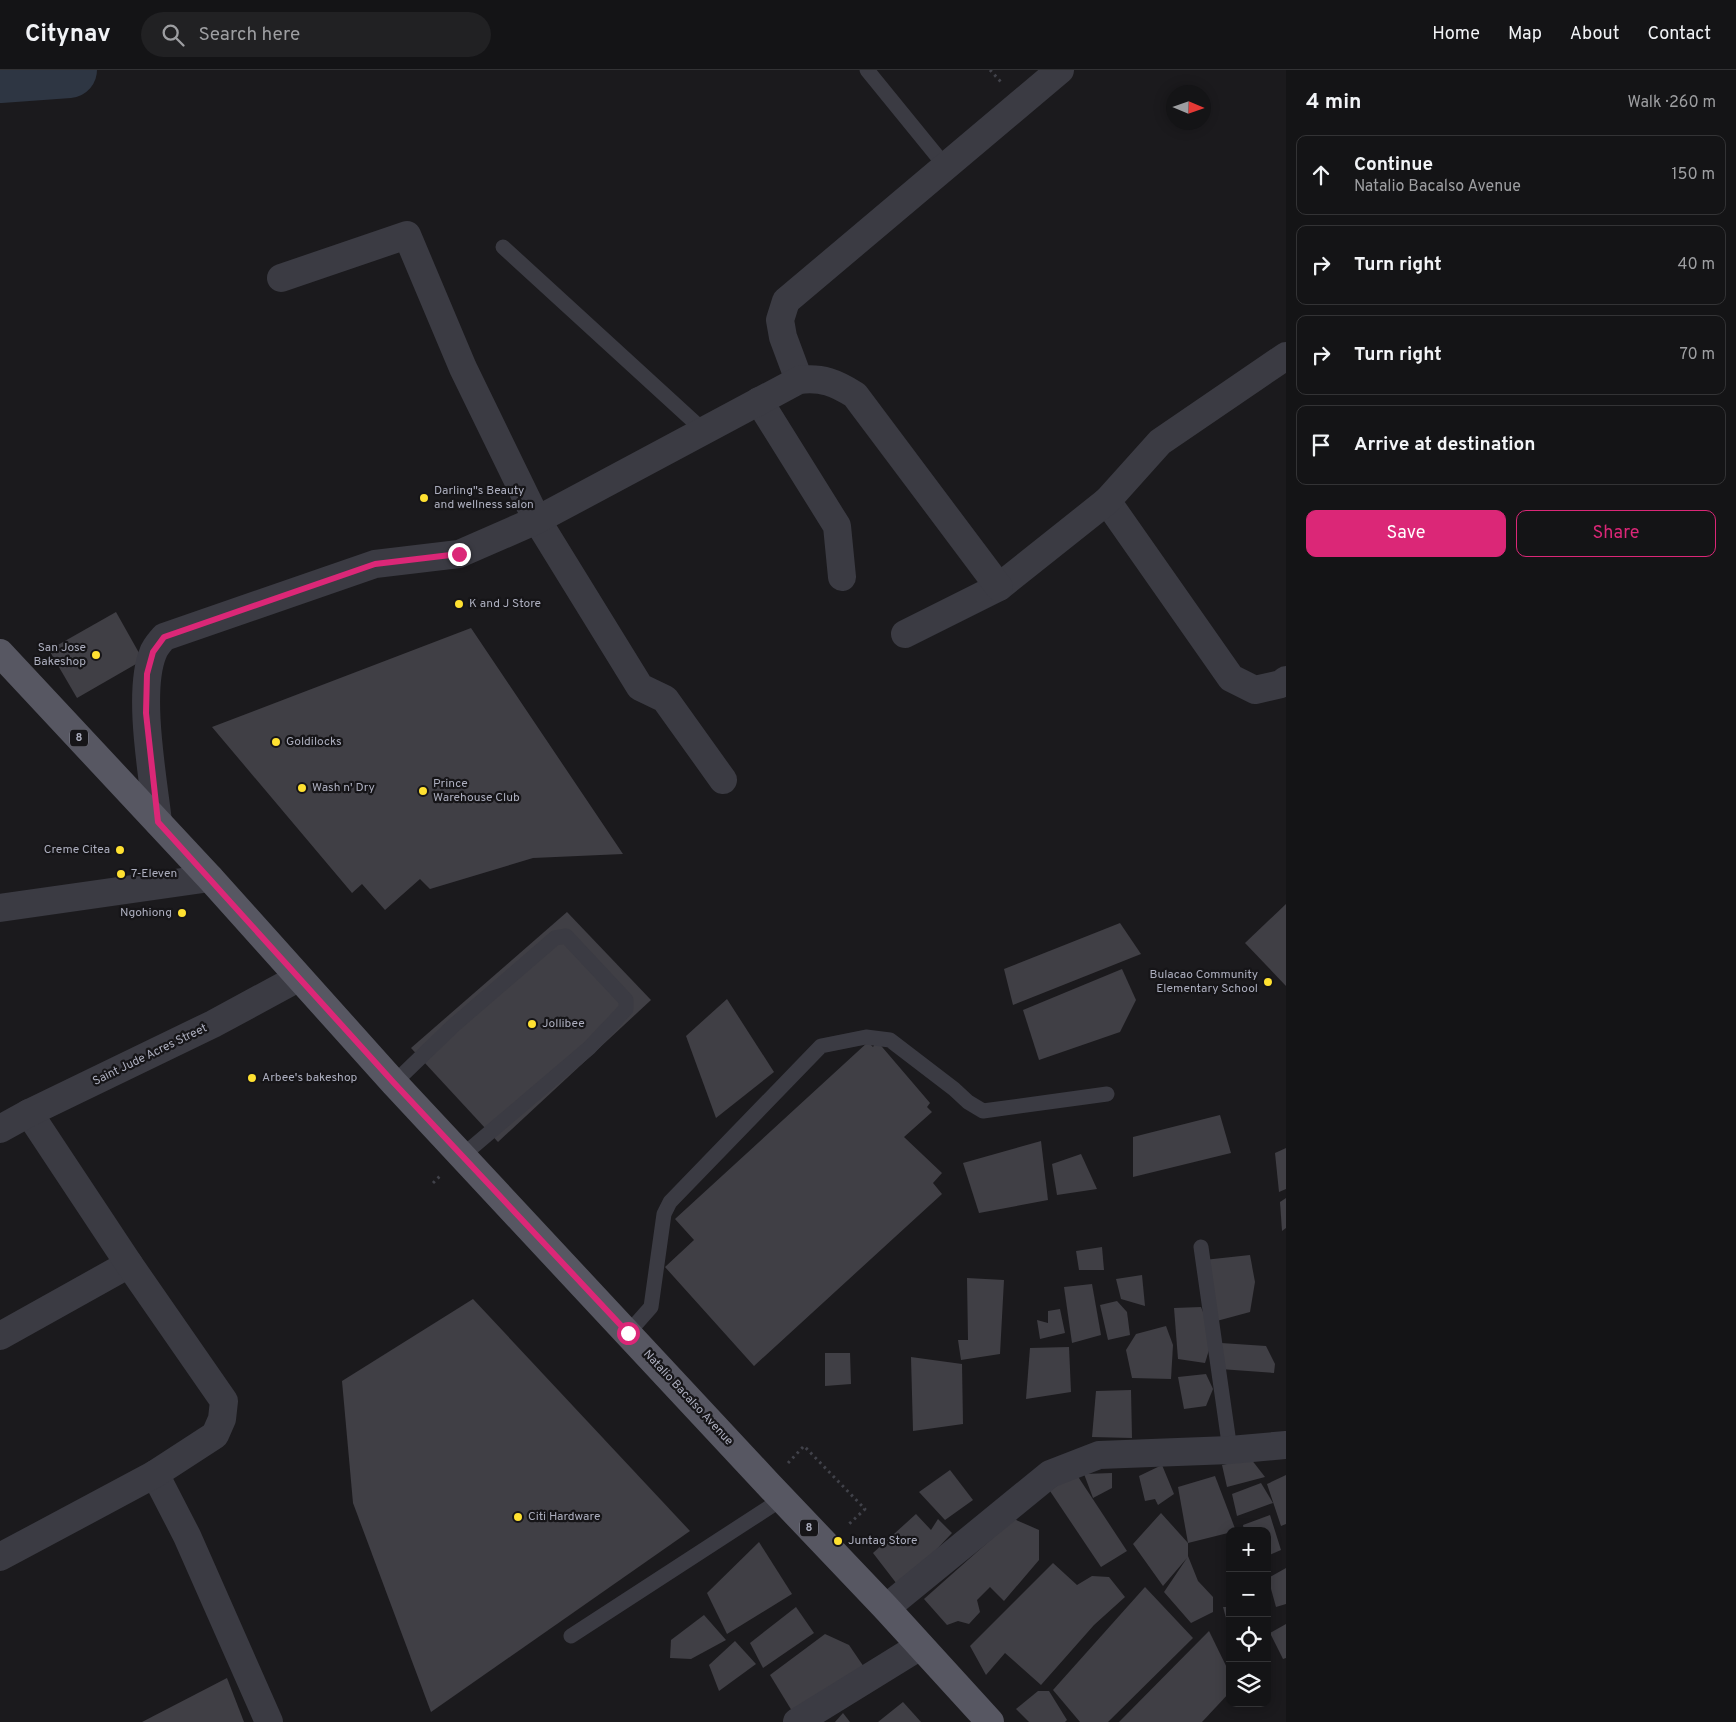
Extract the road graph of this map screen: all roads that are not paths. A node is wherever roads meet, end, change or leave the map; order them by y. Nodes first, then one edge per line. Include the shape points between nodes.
1 (868, 70) edge
2 (1060, 70) edge
3 (946, 167) junction
4 (504, 246) dead end
5 (280, 278) dead end
6 (1286, 356) edge
7 (799, 380) junction
8 (759, 401) junction
9 (703, 430) junction
10 (1107, 501) junction
11 (537, 520) junction
12 (842, 577) dead end
13 (999, 588) junction
14 (905, 634) dead end
15 (0, 653) edge
16 (1286, 680) edge
17 (723, 780) dead end
18 (158, 822) junction
19 (210, 878) junction
20 (0, 908) edge
21 (298, 978) junction
22 (394, 1083) junction
23 (1107, 1094) dead end
24 (29, 1113) junction
25 (0, 1129) edge
26 (462, 1156) junction
27 (1201, 1247) dead end
28 (129, 1264) junction
29 (628, 1333) junction
30 (0, 1336) edge
31 (1286, 1445) edge
32 (1230, 1450) junction
33 (155, 1474) junction
34 (782, 1499) junction
35 (0, 1557) edge
36 (886, 1608) junction
37 (571, 1636) dead end
38 (920, 1646) junction
39 (269, 1722) edge
40 (797, 1722) edge
41 (990, 1722) edge

1 - 3 lane
2 - 3 street
3 - 7 street via 786,301 780,320
4 - 9 lane
5 - 11 street via 407,235 463,368
6 - 10 street via 1160,442
7 - 8 street
7 - 13 street via 814,378 836,382 855,395
8 - 9 street
8 - 12 street via 838,526
9 - 11 street
10 - 13 street
10 - 16 street via 1231,678 1255,690
11 - 17 street via 640,686 665,699
11 - 18 street via 459,554 375,564 164,637 153,652 147,674 146,713
13 - 14 street
15 - 18 main road, Natalio Bacalso Avenue / 8
18 - 19 main road, Natalio Bacalso Avenue / 8
19 - 20 street
19 - 21 main road, Natalio Bacalso Avenue / 8
21 - 22 main road, Natalio Bacalso Avenue / 8
21 - 24 street, Saint Jude Acres Street via 213,1024
22 - 26 main road, Natalio Bacalso Avenue / 8
22 - 26 lane via 453,1026 556,938 566,936 601,972 626,1000 626,1009 589,1048
23 - 29 lane via 983,1111 890,1040 866,1037 821,1046 670,1202 664,1214 651,1307
24 - 25 street, Saint Jude Acres Street
24 - 28 street
26 - 29 main road, Natalio Bacalso Avenue / 8
27 - 32 lane
28 - 30 street
28 - 33 street via 224,1401 216,1435
29 - 34 main road, Natalio Bacalso Avenue / 8
31 - 32 street
32 - 36 street via 1099,1455 1050,1474
33 - 35 street
33 - 39 street via 187,1536
34 - 36 main road, Natalio Bacalso Avenue / 8
34 - 37 lane
36 - 38 main road, Natalio Bacalso Avenue / 8
38 - 40 street
38 - 41 main road, Natalio Bacalso Avenue / 8

